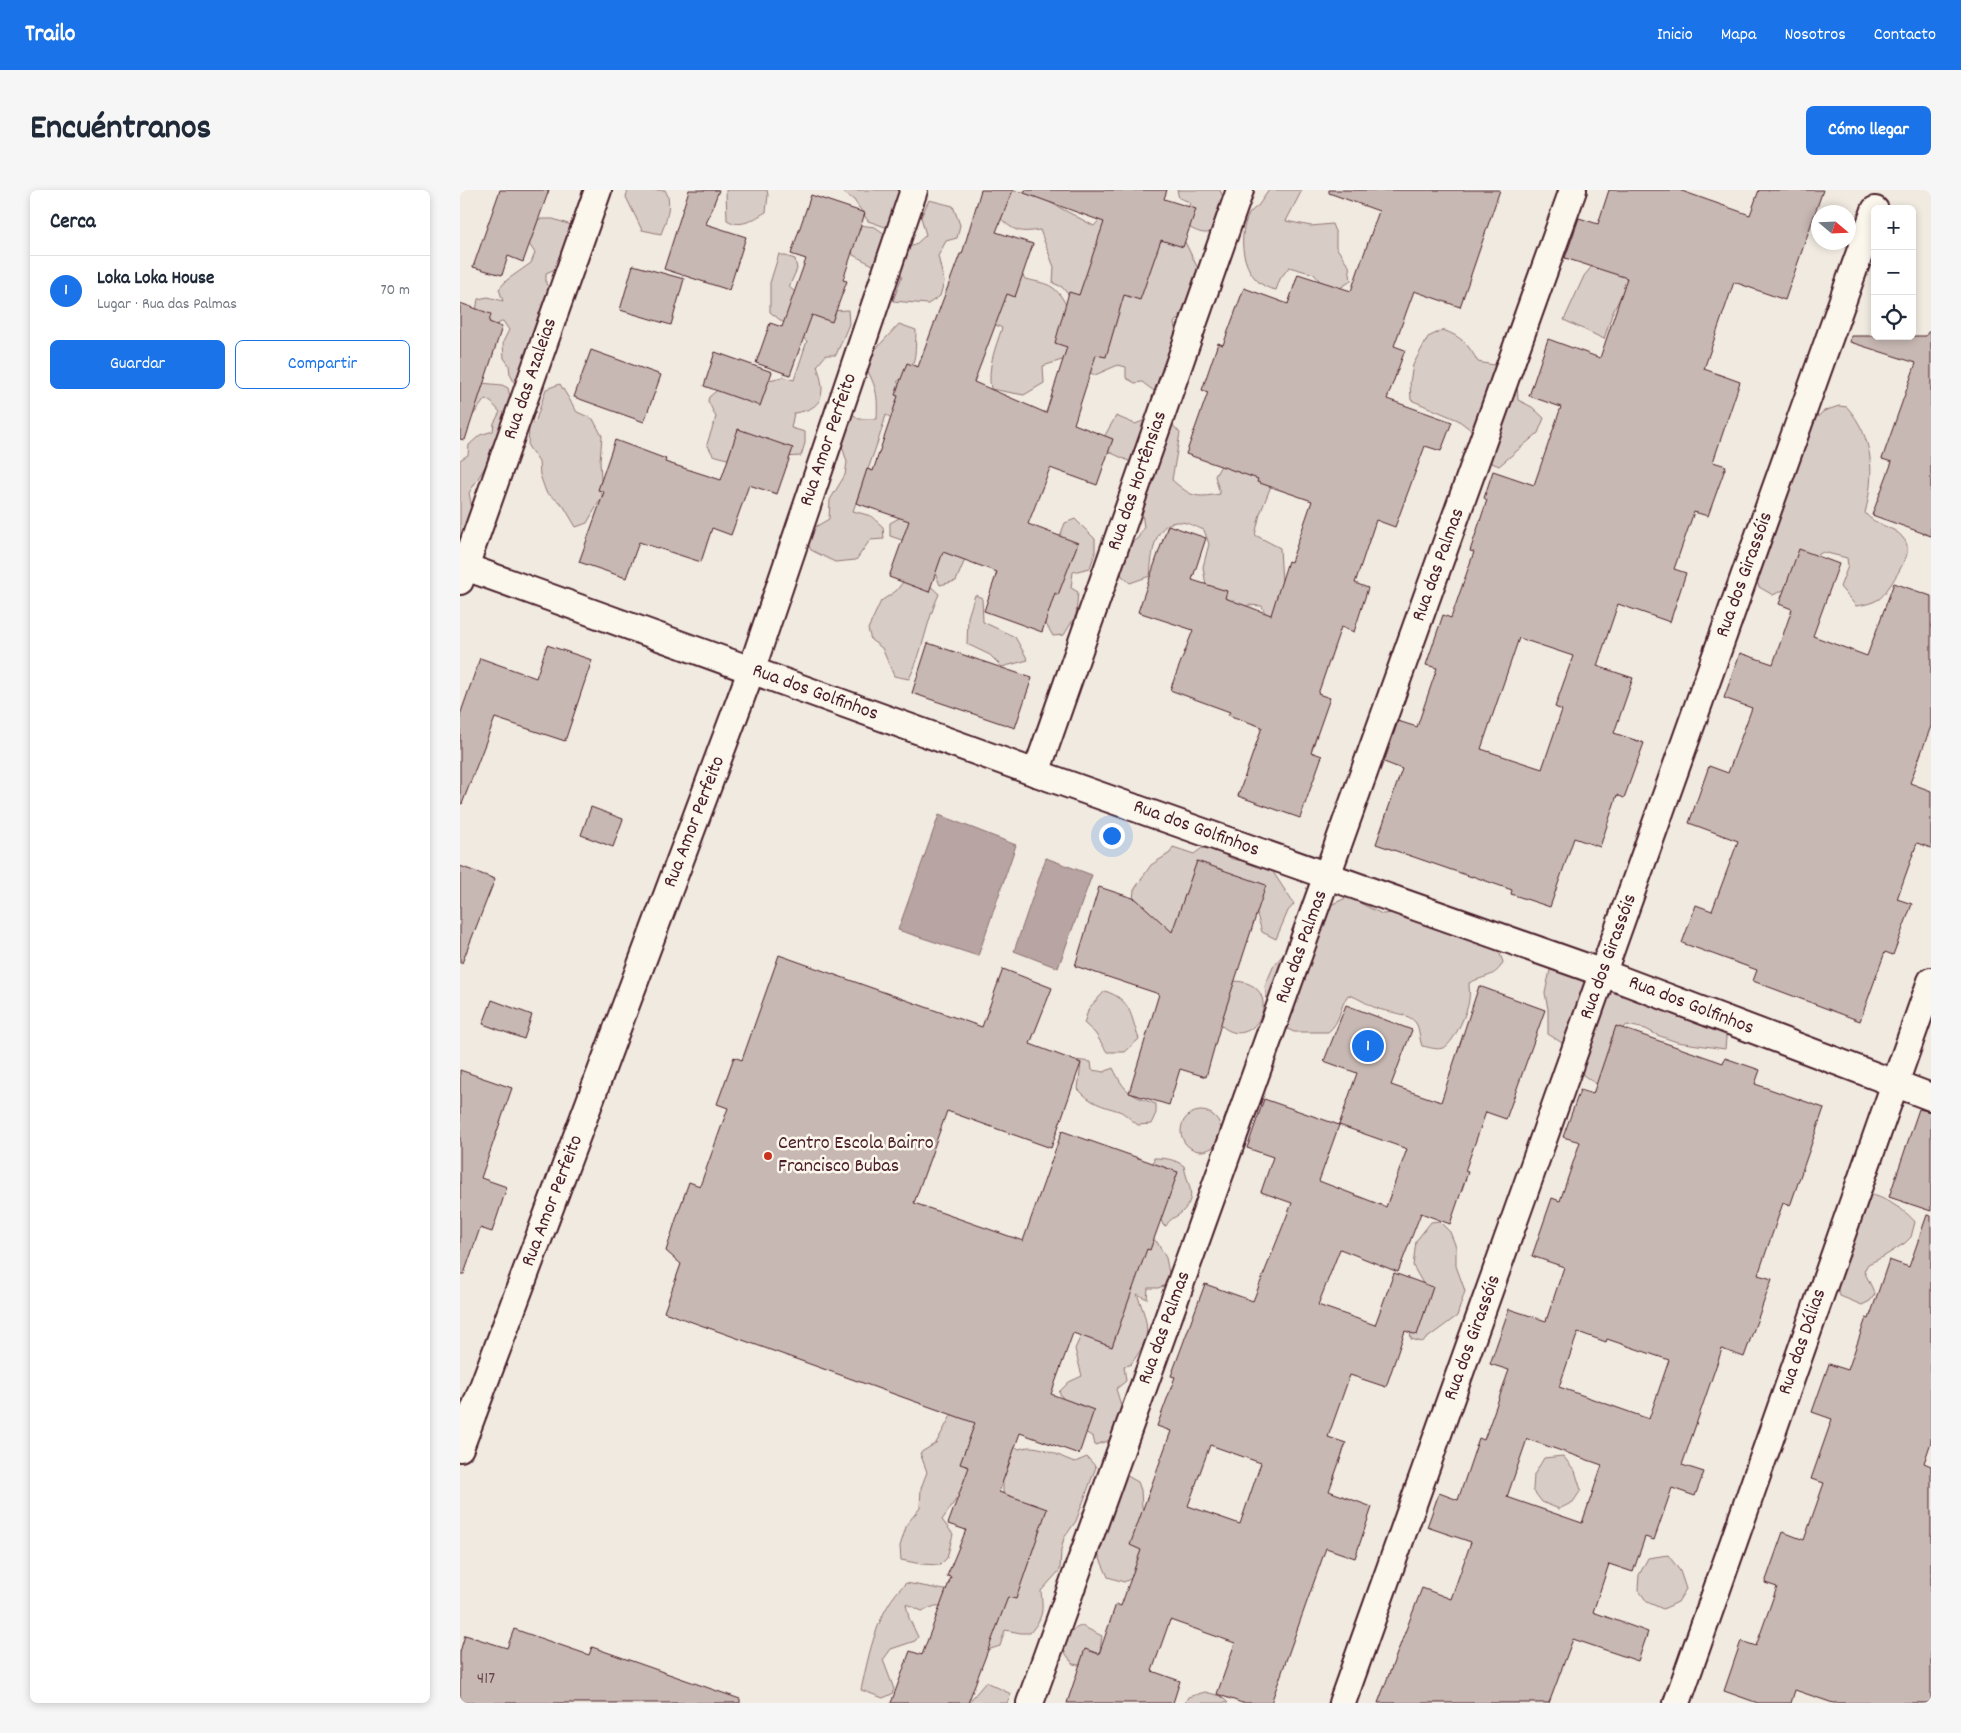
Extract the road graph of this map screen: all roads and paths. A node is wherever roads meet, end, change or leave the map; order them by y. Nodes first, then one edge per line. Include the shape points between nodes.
1 (598, 190) edge
2 (914, 190) edge
3 (1240, 190) edge
4 (1573, 190) edge
5 (1882, 190) edge
6 (1876, 205) edge
7 (1871, 220) edge
8 (462, 571) edge
9 (751, 671) junction
10 (1036, 773) junction
11 (1328, 876) junction
12 (1603, 973) junction
13 (1931, 981) edge
14 (1894, 1083) junction
15 (1931, 1097) edge
16 (460, 1448) edge
17 (1030, 1703) edge
18 (1342, 1703) edge
19 (1677, 1703) edge

1 - 8 street, Rua das Azaleias
2 - 9 street, Rua Amor Perfeito
3 - 10 street, Rua das Hortênsias
4 - 11 street, Rua das Palmas
5 - 6 street, Rua dos Girassóis
7 - 12 street, Rua dos Girassóis
8 - 9 street, Rua dos Golfinhos
9 - 10 street, Rua dos Golfinhos
9 - 16 street, Rua Amor Perfeito
10 - 11 street, Rua dos Golfinhos
11 - 12 street, Rua dos Golfinhos
11 - 17 street, Rua das Palmas
12 - 14 street, Rua dos Golfinhos
12 - 18 street, Rua dos Girassóis
13 - 14 street, Rua das Dálias
14 - 15 street, Rua dos Golfinhos
14 - 19 street, Rua das Dálias

